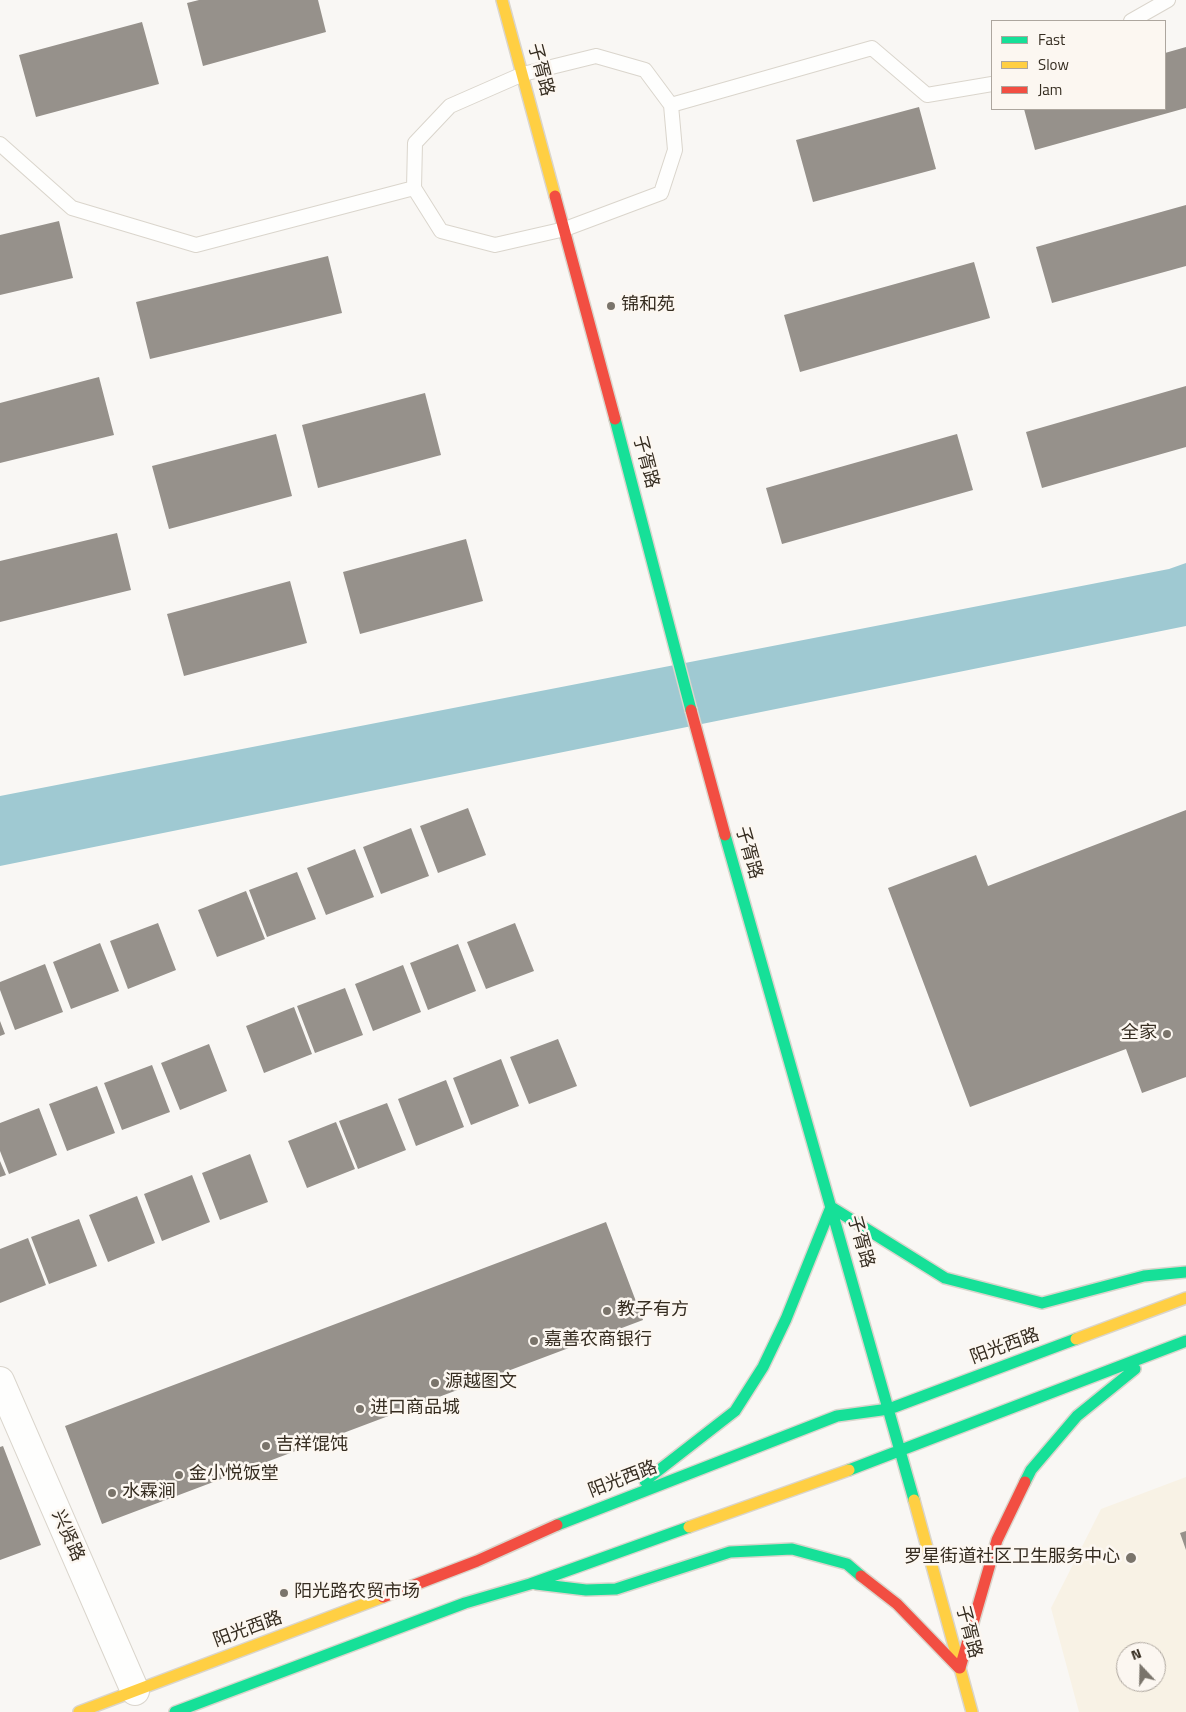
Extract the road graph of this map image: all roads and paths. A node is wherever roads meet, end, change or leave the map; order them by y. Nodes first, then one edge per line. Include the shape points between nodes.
1 (502, 0) edge
2 (1168, 0) edge
3 (1133, 20) edge
4 (523, 74) junction
5 (991, 84) edge
6 (671, 105) junction
7 (0, 144) edge
8 (414, 188) junction
9 (565, 229) junction
10 (831, 1207) junction
11 (1186, 1272) edge
12 (1186, 1298) edge
13 (1186, 1341) edge
14 (1154, 1354) junction
15 (0, 1381) edge
16 (889, 1409) junction
17 (901, 1451) junction
18 (622, 1499) junction
19 (530, 1584) junction
20 (960, 1669) junction
21 (135, 1691) junction
22 (79, 1712) edge
23 (175, 1712) edge
24 (972, 1712) edge

1 - 4 street, 子胥路
2 - 3 lane
4 - 6 lane via 596,56 645,70
4 - 8 lane via 450,106 444,112 415,143
4 - 9 street, 子胥路
5 - 6 lane via 927,95 872,48
6 - 9 lane via 675,150 661,193
7 - 8 lane via 72,208 196,245
8 - 9 lane via 441,231 495,245
9 - 10 street, 子胥路 via 715,802
10 - 11 street via 945,1278 1042,1302 1144,1276
10 - 16 street, 子胥路
10 - 18 street via 786,1319 763,1367 736,1411
12 - 16 street, 阳光西路
13 - 14 street
14 - 17 street
14 - 20 street via 1077,1416 1031,1470 997,1540
15 - 21 street, 兴贤路
16 - 17 street, 子胥路
16 - 18 street, 阳光西路 via 837,1416
17 - 19 street
17 - 20 street, 子胥路
18 - 21 street, 阳光西路 via 476,1561
19 - 20 street via 586,1590 616,1589 730,1552 792,1549 847,1564 897,1604
19 - 23 street via 465,1603
20 - 24 street, 子胥路
21 - 22 street, 阳光西路

